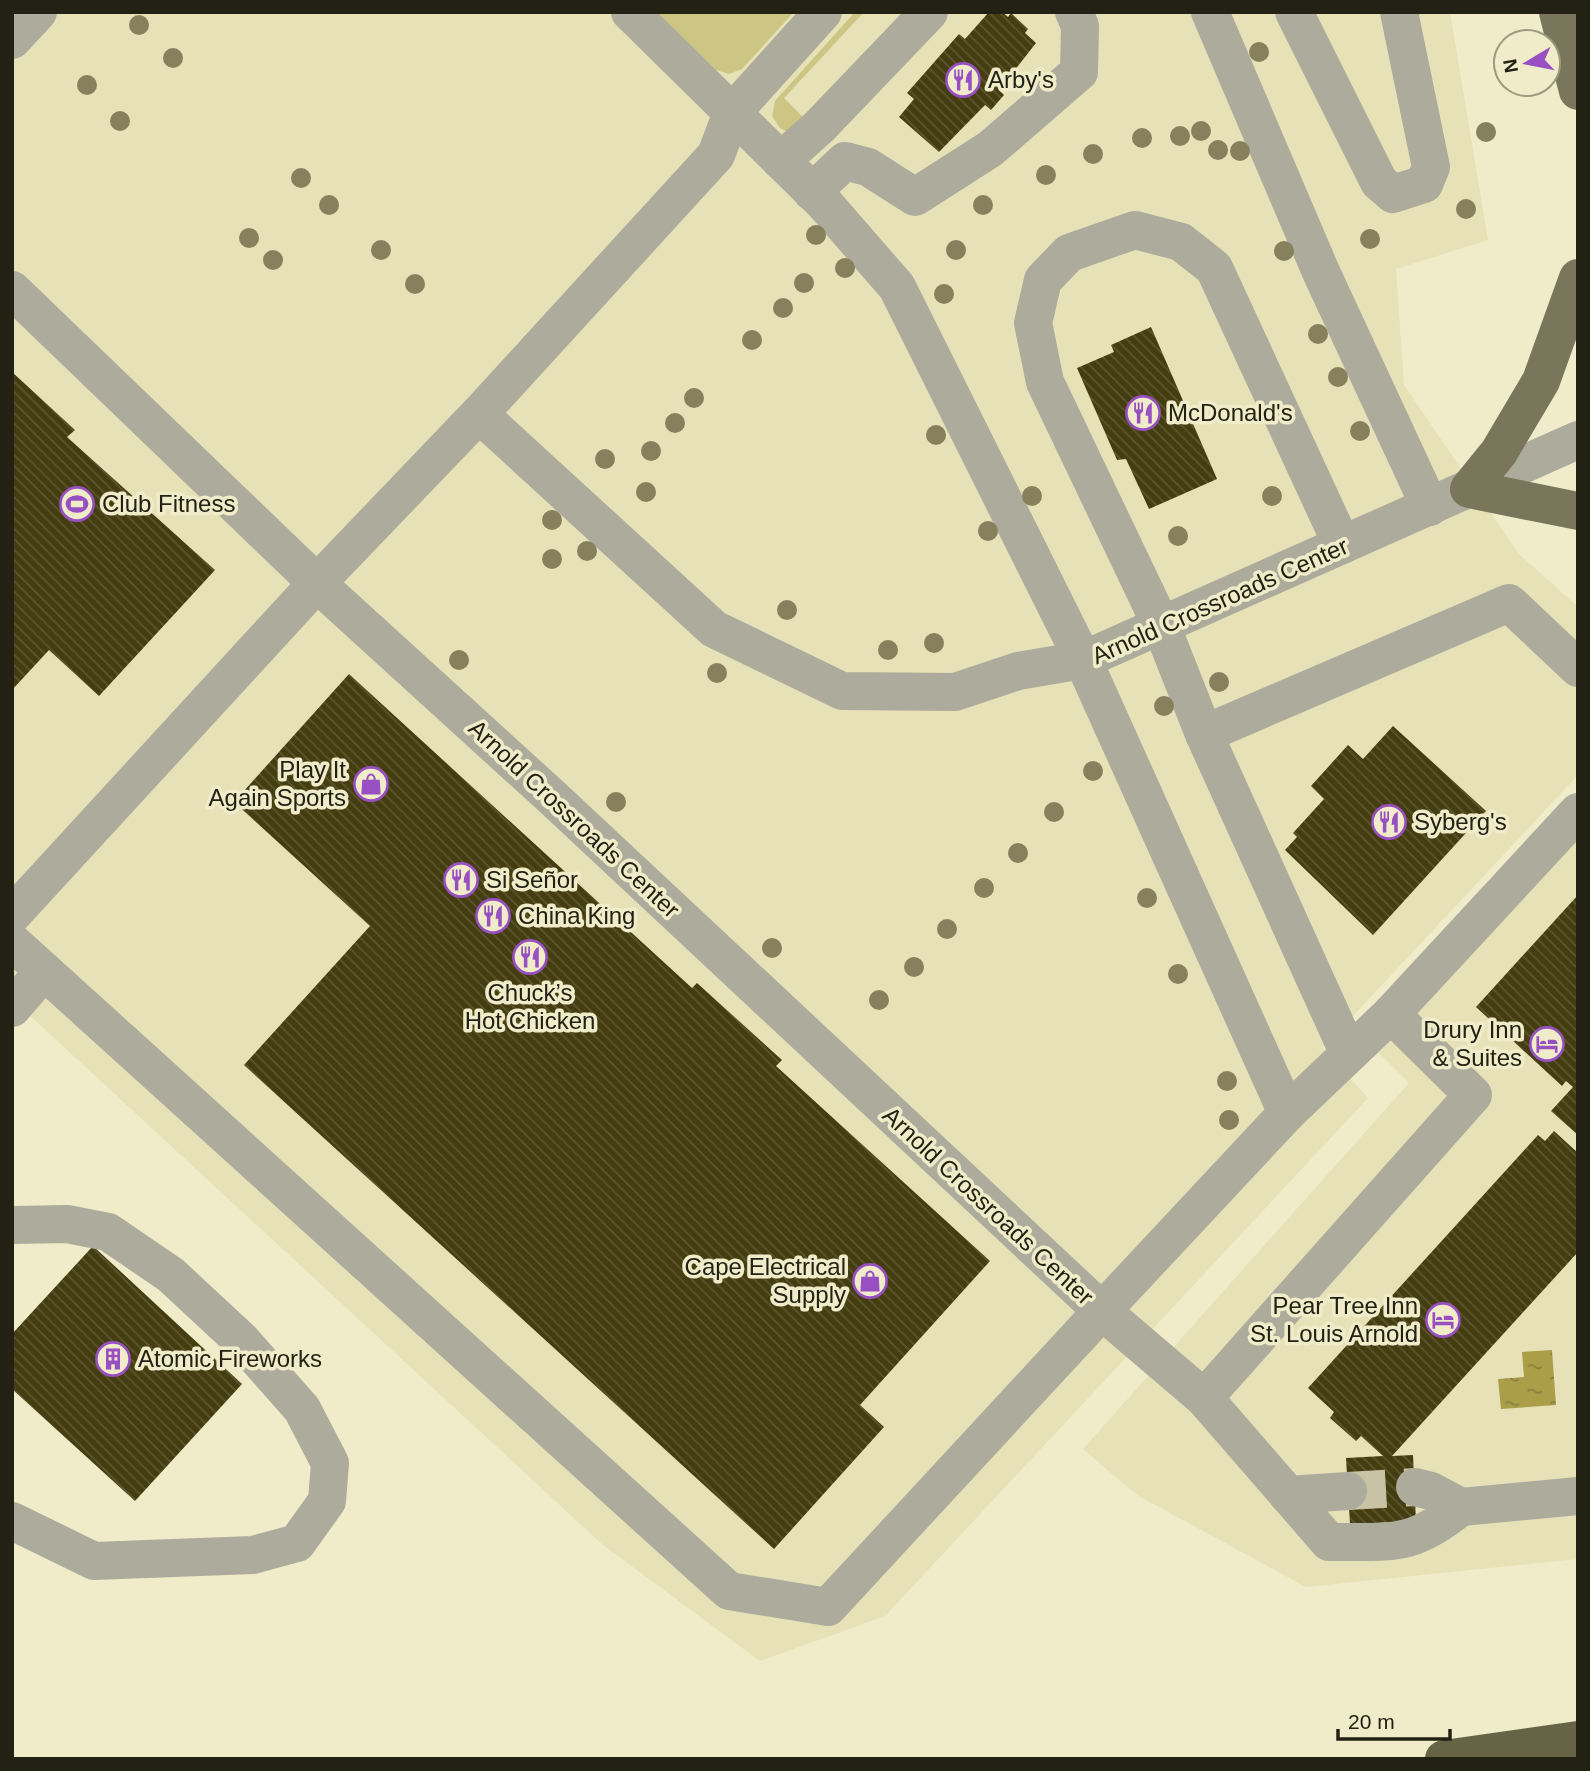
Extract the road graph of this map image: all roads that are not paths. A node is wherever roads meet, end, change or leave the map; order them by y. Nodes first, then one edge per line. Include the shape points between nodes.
1 (38, 12) edge
2 (630, 12) edge
3 (823, 12) edge
4 (929, 12) edge
5 (1074, 12) edge
6 (1210, 12) edge
7 (1294, 12) edge
8 (1399, 12) edge
9 (1558, 12) edge
10 (12, 40) edge
11 (1578, 91) edge
12 (732, 113) junction
13 (781, 161) junction
14 (812, 192) junction
15 (1578, 278) edge
16 (12, 290) edge
17 (480, 414) junction
18 (1578, 440) edge
19 (1469, 489) junction
20 (1430, 507) junction
21 (1578, 511) edge
22 (1342, 545) junction
23 (317, 583) junction
24 (1161, 625) junction
25 (1083, 660) junction
26 (1578, 668) edge
27 (1205, 734) junction
28 (1577, 814) edge
29 (12, 915) edge
30 (12, 942) edge
31 (44, 971) junction
32 (12, 1008) edge
33 (1391, 1014) junction
34 (1349, 1054) junction
35 (1287, 1113) junction
36 (12, 1225) edge
37 (1102, 1311) junction
38 (1204, 1398) junction
39 (1415, 1487) tunnel mouth
40 (1348, 1491) tunnel mouth
41 (1288, 1495) junction
42 (1578, 1496) edge
43 (1461, 1507) junction
44 (12, 1521) edge
45 (1578, 1740) edge
46 (1444, 1759) edge

1 - 10 street
2 - 12 street
3 - 12 street
4 - 13 street
5 - 14 street via 1080,26 1079,72 990,149 915,197 868,167 845,161
6 - 20 street via 1321,272
7 - 8 street via 1379,182 1393,194 1424,184 1431,167
9 - 11 main road
12 - 13 street
12 - 17 street via 716,155
13 - 14 street
14 - 25 street via 897,287
15 - 19 main road via 1541,381 1506,441
16 - 23 street, Arnold Crossroads Center
17 - 23 street
17 - 25 street via 715,629 842,691 955,692 1018,671
18 - 19 street, Arnold Crossroads Center
19 - 20 street, Arnold Crossroads Center
19 - 21 main road
20 - 22 street, Arnold Crossroads Center
22 - 24 street, Arnold Crossroads Center
22 - 24 street via 1214,268 1181,242 1135,230 1069,253 1043,280 1033,323 1045,382
23 - 29 street
23 - 37 street, Arnold Crossroads Center
24 - 25 street, Arnold Crossroads Center
24 - 27 street
25 - 35 street, Arnold Crossroads Center
26 - 27 street via 1509,603
27 - 34 street
28 - 33 street
30 - 31 street
31 - 32 street
31 - 37 street via 729,1591 828,1607
33 - 34 street
33 - 38 street via 1474,1095
34 - 35 street
35 - 37 street, Arnold Crossroads Center
36 - 44 street via 68,1224 108,1232 171,1275 242,1341 302,1409 330,1463 327,1501 297,1543 253,1555 94,1561
37 - 38 street
38 - 41 street
39 - 43 street
40 - 41 street
41 - 43 street via 1329,1542 1408,1541 1434,1530
42 - 43 street
45 - 46 highway

